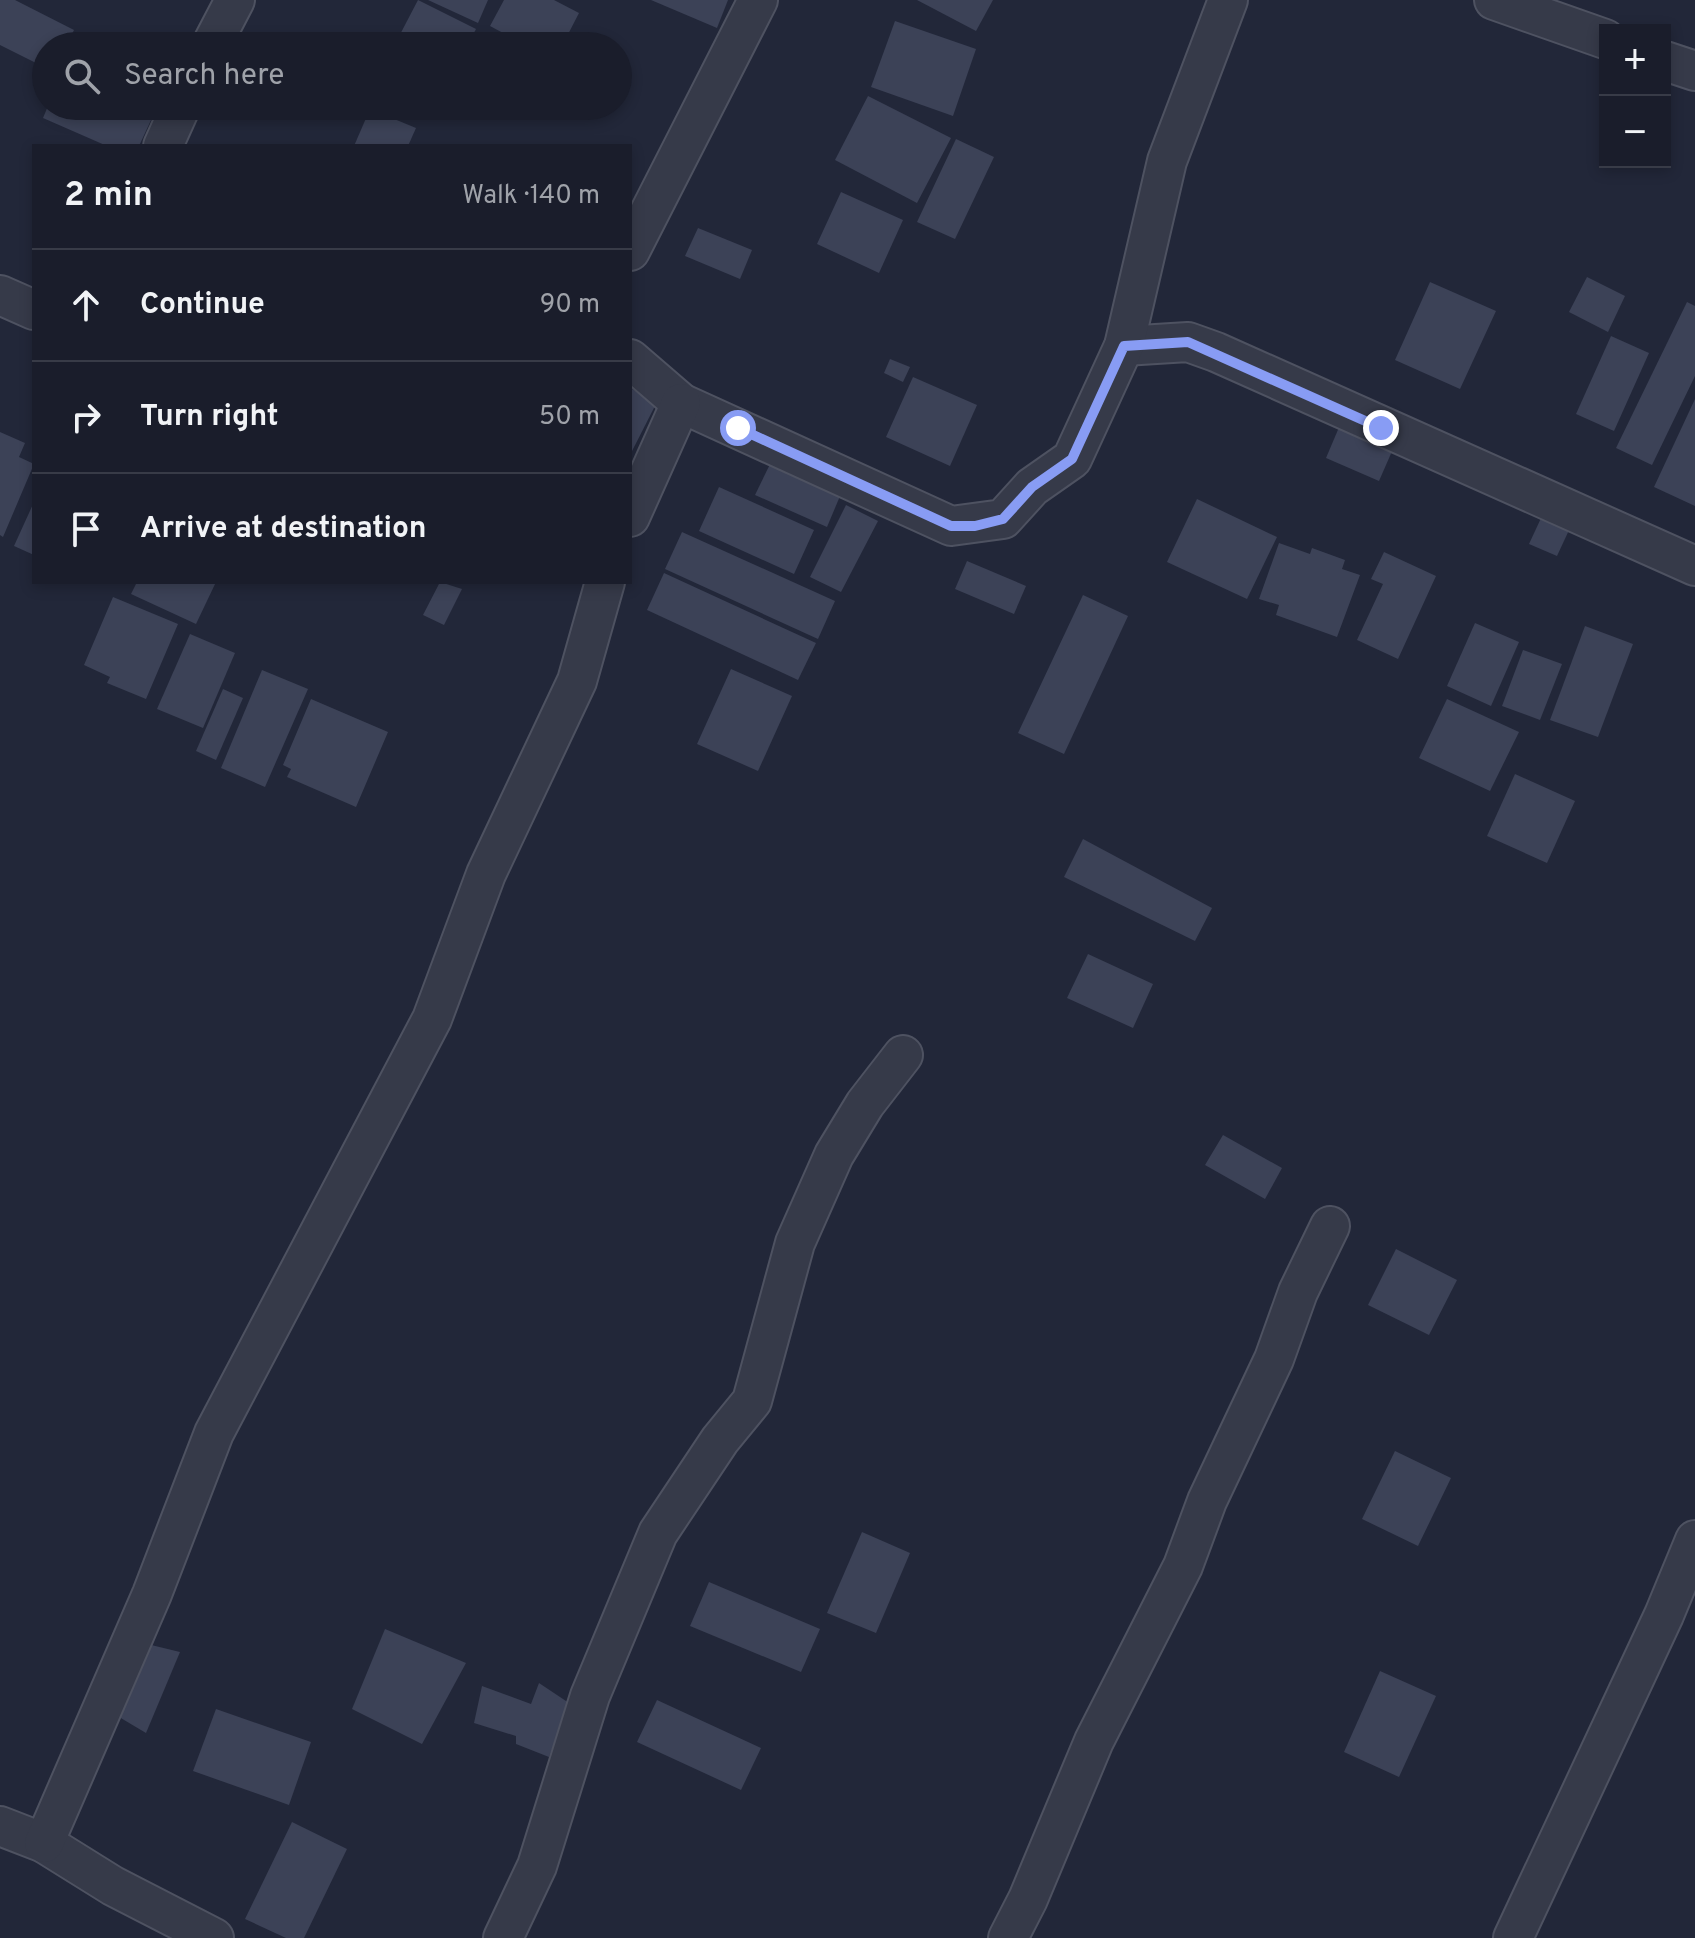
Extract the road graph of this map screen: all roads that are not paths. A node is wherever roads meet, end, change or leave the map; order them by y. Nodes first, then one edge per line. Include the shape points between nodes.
1 (235, 0) edge
2 (758, 0) edge
3 (1228, 0) edge
4 (1494, 0) edge
5 (218, 32) edge
6 (1599, 37) edge
7 (1671, 63) edge
8 (1695, 71) edge
9 (175, 120) edge
10 (164, 144) edge
11 (632, 247) edge
12 (0, 295) edge
13 (32, 309) edge
14 (1124, 346) junction
15 (632, 361) edge
16 (681, 403) junction
17 (632, 513) edge
18 (1695, 566) edge
19 (604, 584) edge
20 (903, 1055) dead end
21 (1330, 1226) dead end
22 (1695, 1540) edge
23 (0, 1826) edge
24 (44, 1843) junction
25 (214, 1938) edge
26 (503, 1938) edge
27 (1008, 1938) edge
28 (1513, 1938) edge

1 - 5 street
2 - 11 street
3 - 14 street via 1167,161
4 - 6 street
7 - 8 street
9 - 10 street
12 - 13 street
14 - 16 street via 1072,459 1032,487 1003,519 975,526 951,526
14 - 18 street via 1188,342 1216,352
15 - 16 street
16 - 17 street
19 - 24 street via 577,681 486,874 432,1019 214,1433 152,1594
20 - 26 street via 834,1155 795,1243 752,1401 658,1533 590,1696 537,1866
21 - 27 street via 1183,1566 1094,1741
22 - 28 street
23 - 24 street
24 - 25 street

